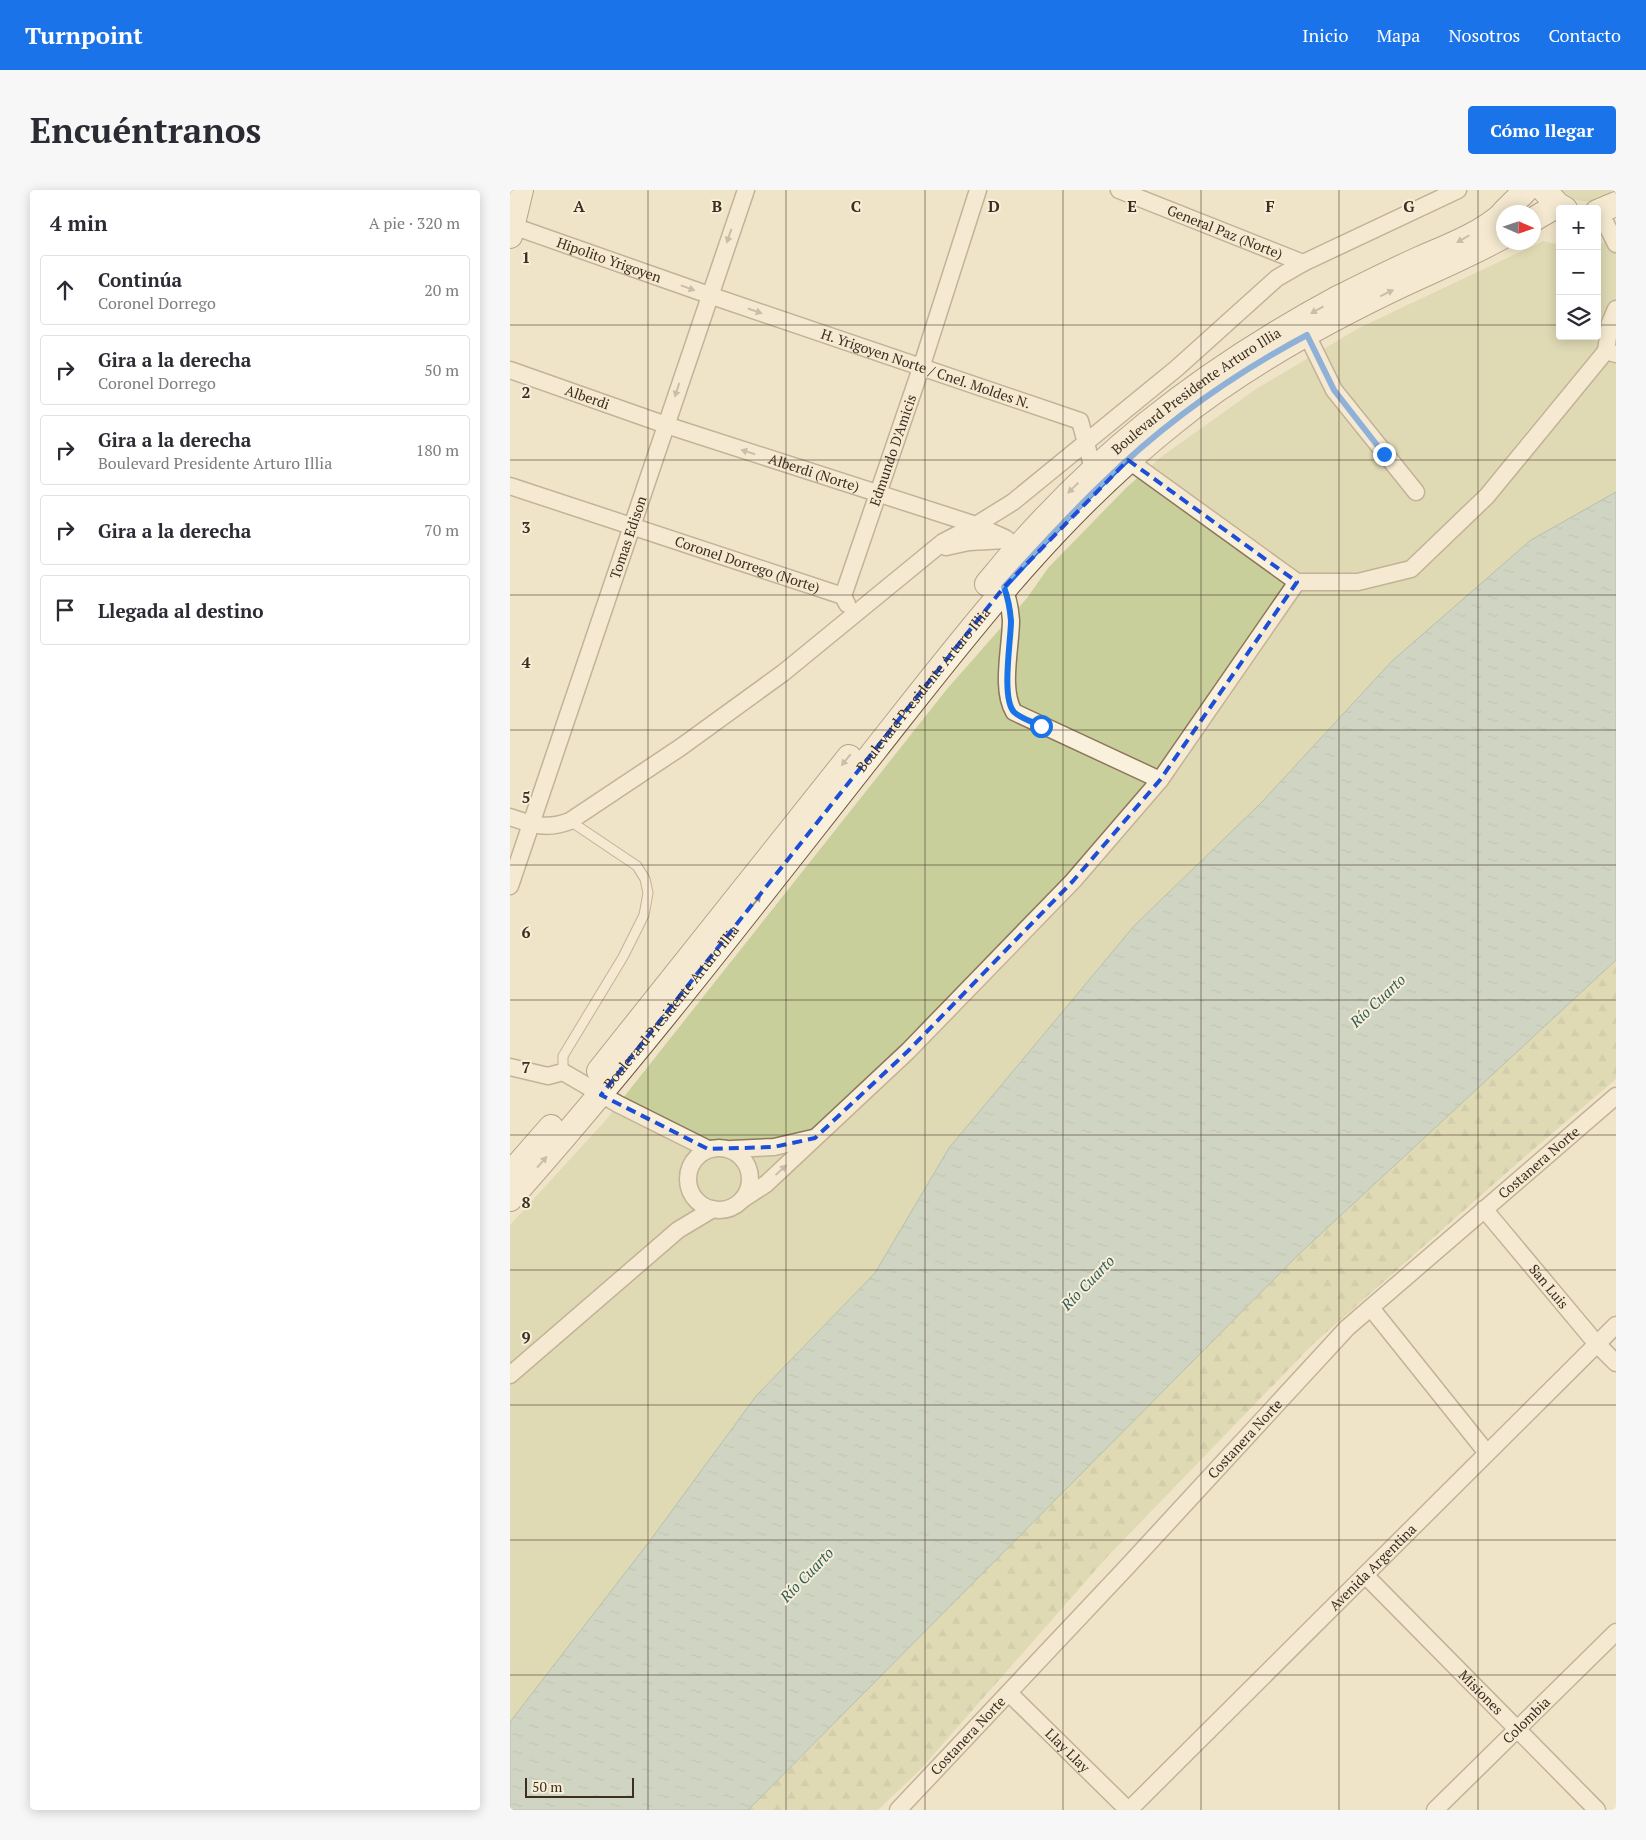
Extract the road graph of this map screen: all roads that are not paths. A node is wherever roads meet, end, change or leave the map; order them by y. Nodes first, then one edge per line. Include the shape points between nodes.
1 (521, 190) edge
2 (746, 190) edge
3 (978, 190) edge
4 (1119, 190) edge
5 (1458, 190) edge
6 (1526, 190) edge
7 (1556, 201) edge
8 (1512, 205) edge
9 (1605, 209) edge
10 (1541, 213) edge
11 (1496, 218) edge
12 (511, 229) edge
13 (1496, 240) edge
14 (1616, 244) edge
15 (1304, 263) junction
16 (709, 295) junction
17 (1616, 309) edge
18 (1307, 335) junction
19 (1611, 353) edge
20 (921, 368) junction
21 (510, 370) edge
22 (666, 424) junction
23 (1085, 442) junction
24 (1128, 460) junction
25 (1099, 475) junction
26 (510, 486) edge
27 (1416, 492) dead end
28 (878, 495) junction
29 (632, 525) junction
30 (976, 525) junction
31 (1013, 543) junction
32 (931, 551) junction
33 (1001, 578) junction
34 (1298, 582) junction
35 (843, 596) junction
36 (851, 616) junction
37 (1160, 780) junction
38 (510, 817) edge
39 (570, 821) junction
40 (531, 824) junction
41 (510, 886) edge
42 (510, 1067) edge
43 (563, 1072) junction
44 (594, 1090) junction
45 (1616, 1096) edge
46 (682, 1135) junction
47 (815, 1138) junction
48 (708, 1149) junction
49 (731, 1149) junction
50 (688, 1173) junction
51 (510, 1174) edge
52 (510, 1199) edge
53 (743, 1199) junction
54 (705, 1206) junction
55 (1484, 1209) junction
56 (1371, 1308) junction
57 (1616, 1325) edge
58 (1596, 1343) junction
59 (1616, 1363) edge
60 (510, 1375) edge
61 (1487, 1452) junction
62 (1365, 1575) junction
63 (1616, 1632) edge
64 (1008, 1693) junction
65 (1518, 1729) junction
66 (898, 1810) edge
67 (1128, 1810) edge
68 (1435, 1810) edge
69 (1597, 1810) edge

1 - 12 main road
2 -> 16 street, Tomas Edison
3 - 20 street, Edmundo D'Amicis
4 - 15 street, General Paz (Norte)
5 - 15 street
6 - 8 main road, Boulevard Presidente Arturo Illia
7 - 10 main road
9 - 14 street
11 -> 25 main road, Boulevard Presidente Arturo Illia via 1460,241 1337,299 1266,338 1166,406
12 -> 16 street, Hipolito Yrigoyen
18 -> 13 main road, Boulevard Presidente Arturo Illia
15 - 23 street via 1277,278 1177,368
16 -> 20 street, H. Yrigoyen Norte / Cnel. Moldes N.
16 -> 22 street, Tomas Edison
17 - 19 street via 1610,323
18 - 24 main road, Boulevard Presidente Arturo Illia via 1230,382 1176,420
18 - 27 street via 1334,390
19 - 34 street via 1487,496 1411,569 1358,582
20 - 23 street, H. Yrigoyen Norte / Cnel. Moldes N. via 1080,421
20 - 28 street, Edmundo D'Amicis
21 - 22 street, Alberdi
28 -> 22 street, Alberdi (Norte)
22 - 29 street, Tomas Edison
23 - 25 street, H. Yrigoyen Norte / Cnel. Moldes N.
23 - 30 street via 1013,502
24 - 25 main road, Boulevard Presidente Arturo Illia
24 - 34 street
25 -> 31 main road, Boulevard Presidente Arturo Illia via 1059,502
25 - 33 main road, Boulevard Presidente Arturo Illia
26 - 29 street, Coronel Dorrego (Norte)
28 - 30 street, Alberdi (Norte)
28 - 35 street, Edmundo D'Amicis
29 - 35 street, Coronel Dorrego (Norte)
29 - 40 street, Tomas Edison
30 - 31 street, Alberdi (Norte)
30 - 32 street
31 - 32 street via 969,542
31 - 33 main road, Boulevard Presidente Arturo Illia
32 - 36 street
33 - 37 street via 1011,620 1007,691 1014,712
33 - 44 main road, Boulevard Presidente Arturo Illia
34 - 37 street
35 - 36 street
36 - 39 street via 783,673 681,747
37 - 47 street via 1073,881 908,1051
38 - 40 street
39 - 40 street via 555,827
39 - 43 lane via 638,866 648,893 644,915 624,957 562,1056
40 - 41 street, Tomas Edison
42 - 43 street via 548,1076
43 - 44 street
44 - 46 street
44 - 51 main road, Boulevard Presidente Arturo Illia
52 -> 44 main road, Boulevard Presidente Arturo Illia
45 - 55 street, Costanera Norte
46 - 48 street
46 - 50 street
47 - 49 street via 774,1147
53 -> 47 street via 766,1184
48 - 49 street
48 - 50 street via 692,1163
49 - 53 street via 743,1158 750,1171 751,1181
50 - 54 street via 692,1194
53 - 54 street via 730,1208
54 - 60 street
55 - 56 street, Costanera Norte
55 - 58 street, San Luis
56 - 61 street
56 - 64 street, Costanera Norte via 1347,1328
57 - 58 street, Avenida Argentina
58 - 59 street, San Luis
58 - 61 street, Avenida Argentina
61 - 62 street, Avenida Argentina
62 - 65 street, Misiones
62 - 67 street, Avenida Argentina
63 - 65 street, Colombia
64 - 66 street, Costanera Norte
64 - 67 street, Llay Llay
65 - 68 street, Colombia
65 - 69 street, Misiones

